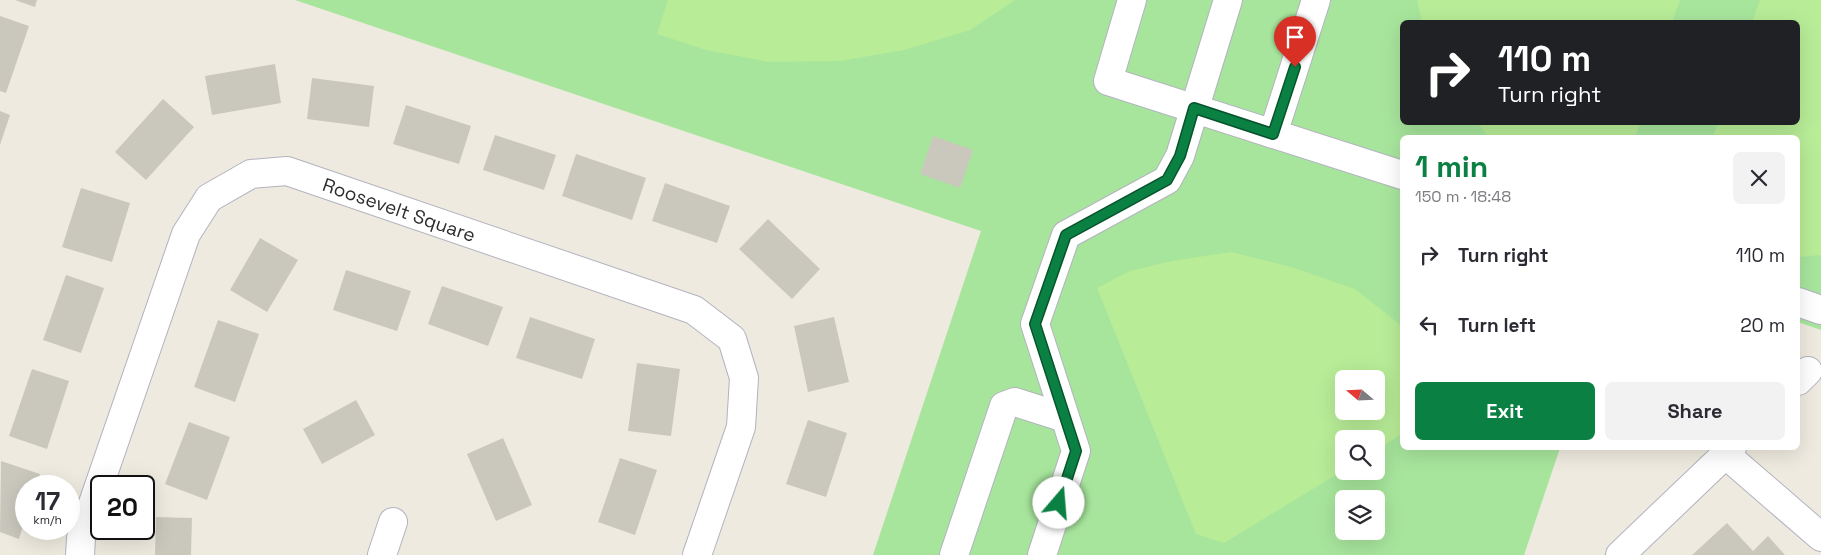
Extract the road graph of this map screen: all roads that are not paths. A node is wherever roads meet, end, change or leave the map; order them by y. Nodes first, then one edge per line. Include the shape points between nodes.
1 (1132, 0) edge
2 (1228, 0) edge
3 (1316, 0) edge
4 (1194, 108) junction
5 (1273, 134) junction
6 (1400, 174) edge
7 (1800, 303) edge
8 (1821, 310) edge
9 (1065, 418) junction
10 (1728, 451) edge
11 (393, 522) dead end
12 (1818, 530) edge
13 (80, 555) edge
14 (382, 555) edge
15 (696, 555) edge
16 (954, 555) edge
17 (1042, 555) edge
18 (1620, 555) edge

1 - 4 street via 1108,81
2 - 4 street
3 - 5 street
4 - 5 street
4 - 9 street via 1180,156 1167,180 1066,235 1035,324
5 - 6 street
7 - 8 street
9 - 16 street via 1015,402 1004,406
9 - 17 street via 1076,451
10 - 12 street
10 - 18 street
11 - 14 street
13 - 15 street, Roosevelt Square via 81,538 186,234 209,198 251,174 288,172 694,310 732,339 744,378 740,427

